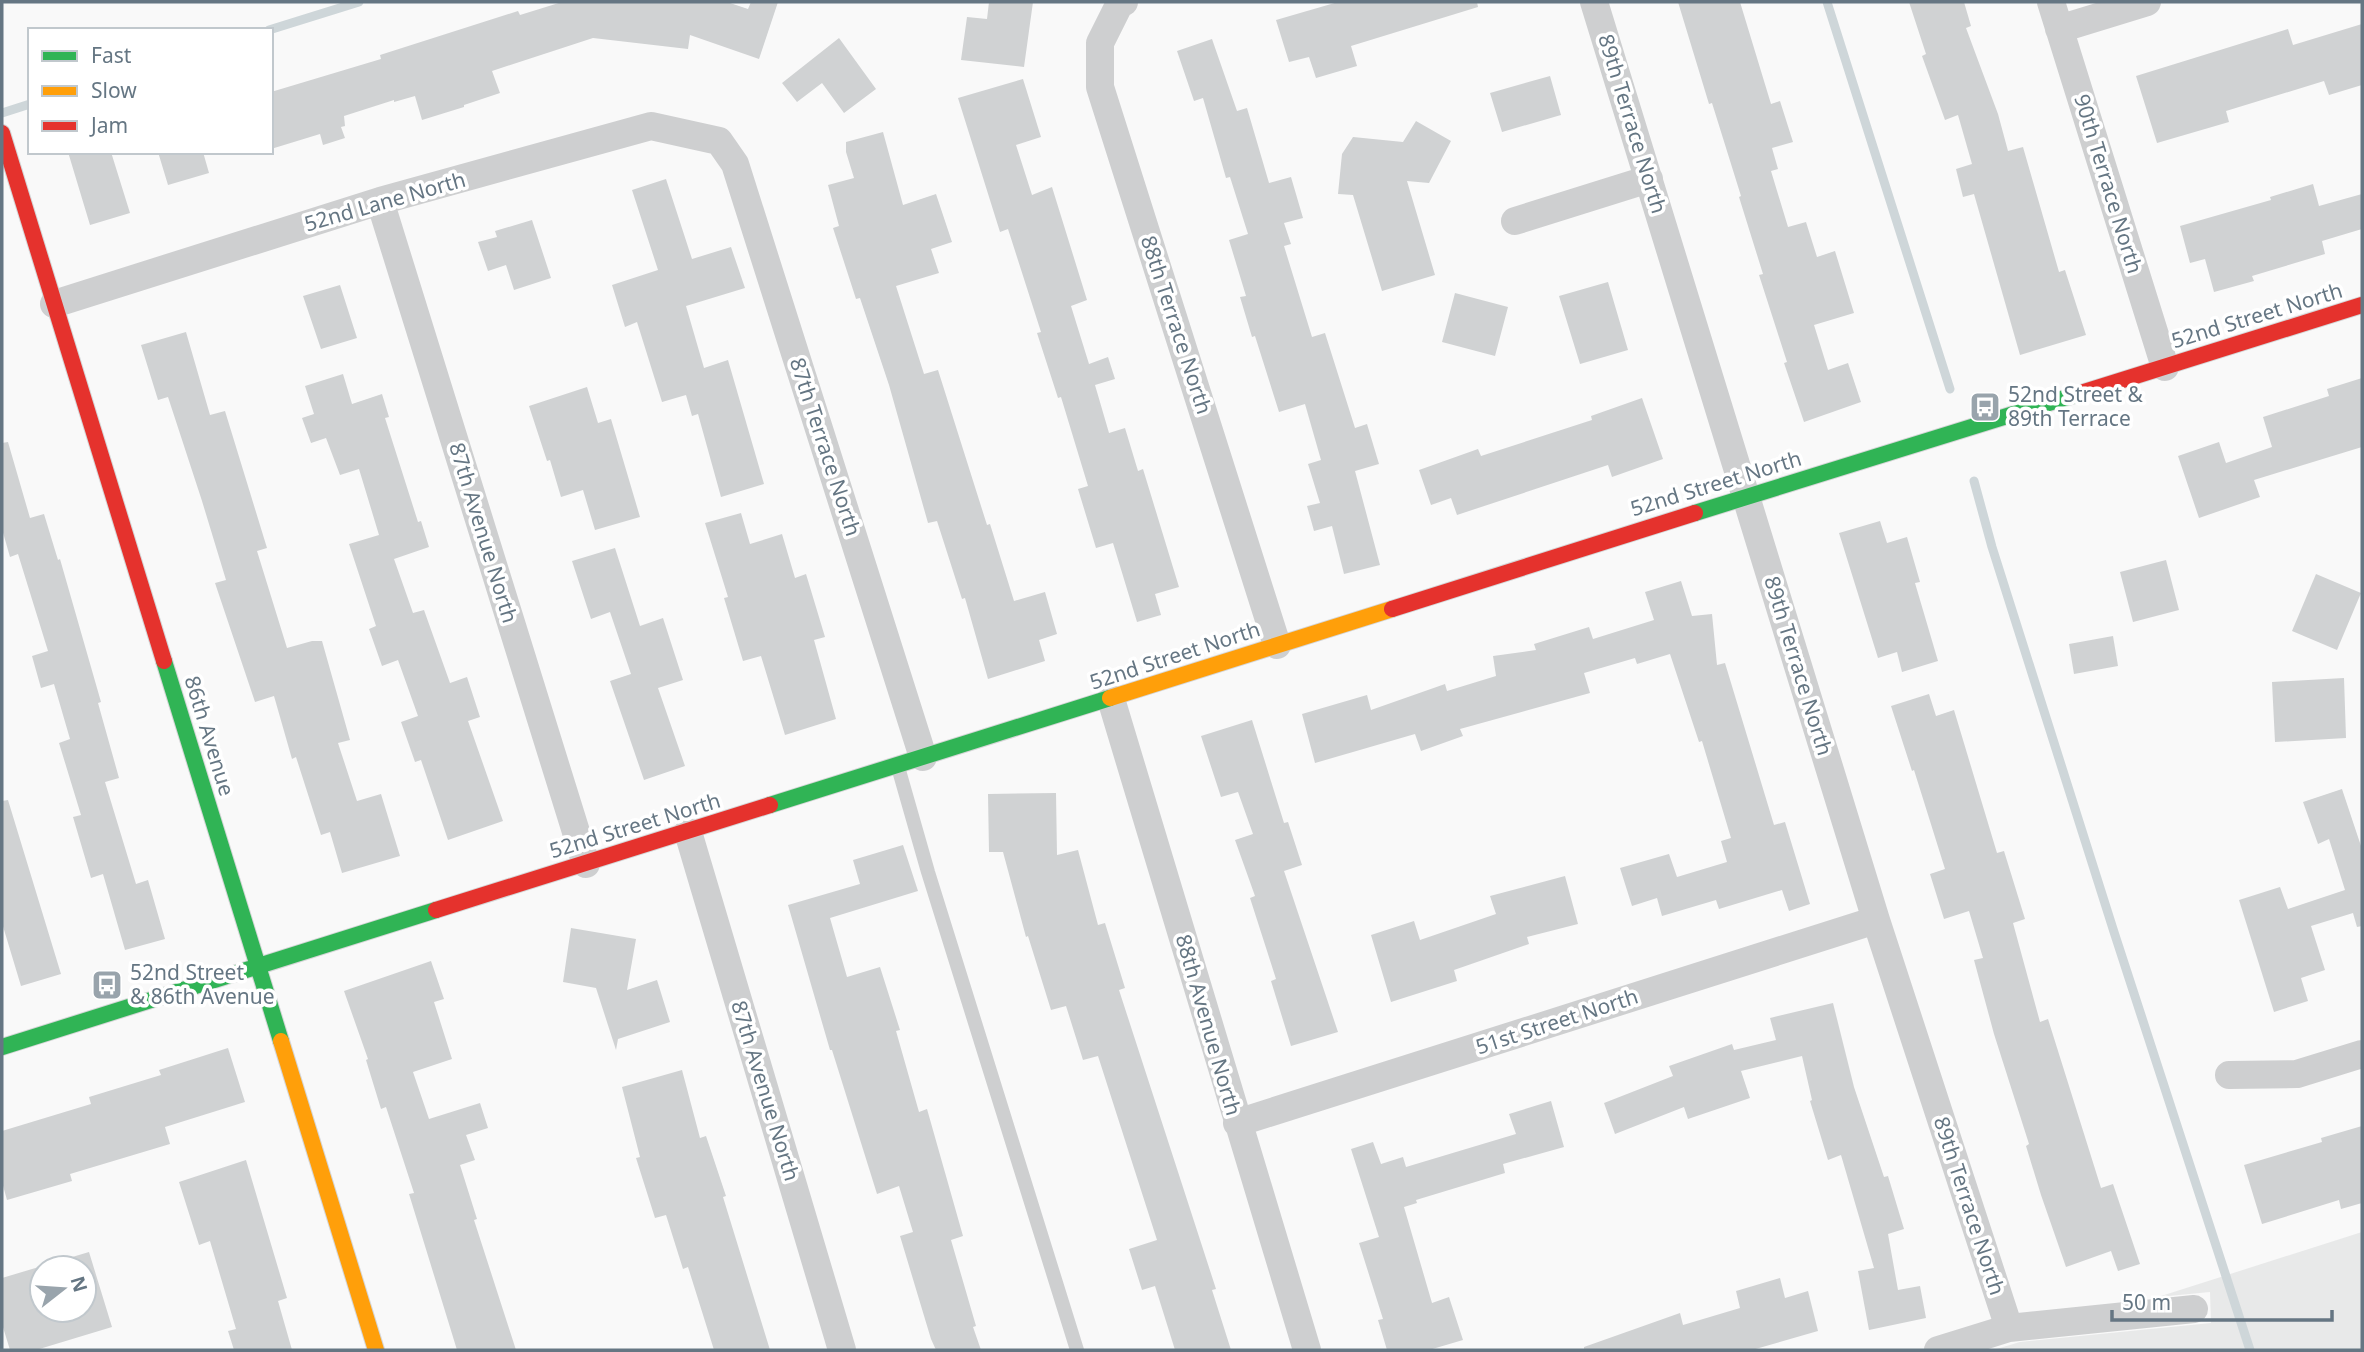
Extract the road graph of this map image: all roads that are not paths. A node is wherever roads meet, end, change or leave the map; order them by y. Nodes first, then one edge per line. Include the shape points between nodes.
1 (1594, 2) edge
2 (2051, 2) edge
3 (2147, 2) edge
4 (1122, 3) edge
5 (2059, 29) junction
6 (3, 136) edge
7 (719, 141) joint
8 (1650, 179) junction
9 (380, 201) junction
10 (1515, 221) dead end
11 (54, 304) junction
12 (2362, 305) edge
13 (2165, 367) junction
14 (1745, 496) junction
15 (1278, 645) junction
16 (1111, 699) junction
17 (910, 762) junction
18 (688, 832) junction
19 (586, 864) junction
20 (1876, 920) junction
21 (258, 967) junction
22 (2, 1047) edge
23 (2362, 1054) edge
24 (2229, 1076) dead end
25 (1237, 1123) junction
26 (2194, 1309) dead end
27 (2009, 1328) junction
28 (376, 1350) edge
29 (842, 1350) edge
30 (1077, 1350) edge
31 (1307, 1350) edge
32 (1938, 1350) edge

1 - 8 street, 89th Terrace North
2 - 5 street, 90th Terrace North
3 - 5 street
4 - 15 street, 88th Terrace North via 1100,43 1100,87
5 - 13 street, 90th Terrace North
6 - 11 street, 86th Avenue
7 - 9 street, 52nd Lane North via 651,126
7 - 17 street, 87th Terrace North via 735,164
8 - 10 street
8 - 14 street, 89th Terrace North
9 - 11 street, 52nd Lane North
9 - 19 street, 87th Avenue North
11 - 21 street, 86th Avenue
12 - 13 street, 52nd Street North
13 - 14 street, 52nd Street North
14 - 15 street, 52nd Street North
14 - 20 street, 89th Terrace North
15 - 16 street, 52nd Street North
16 - 17 street, 52nd Street North
16 - 25 street, 88th Avenue North
17 - 18 street, 52nd Street North
17 - 30 lane via 928,872
18 - 19 street, 52nd Street North
18 - 29 street, 87th Avenue North
19 - 21 street, 52nd Street North
20 - 25 street, 51st Street North
20 - 27 street, 89th Terrace North
21 - 22 street, 52nd Street North
21 - 28 street, 86th Avenue
23 - 24 street via 2297,1074
25 - 31 street, 88th Avenue North
26 - 27 street
27 - 32 street

